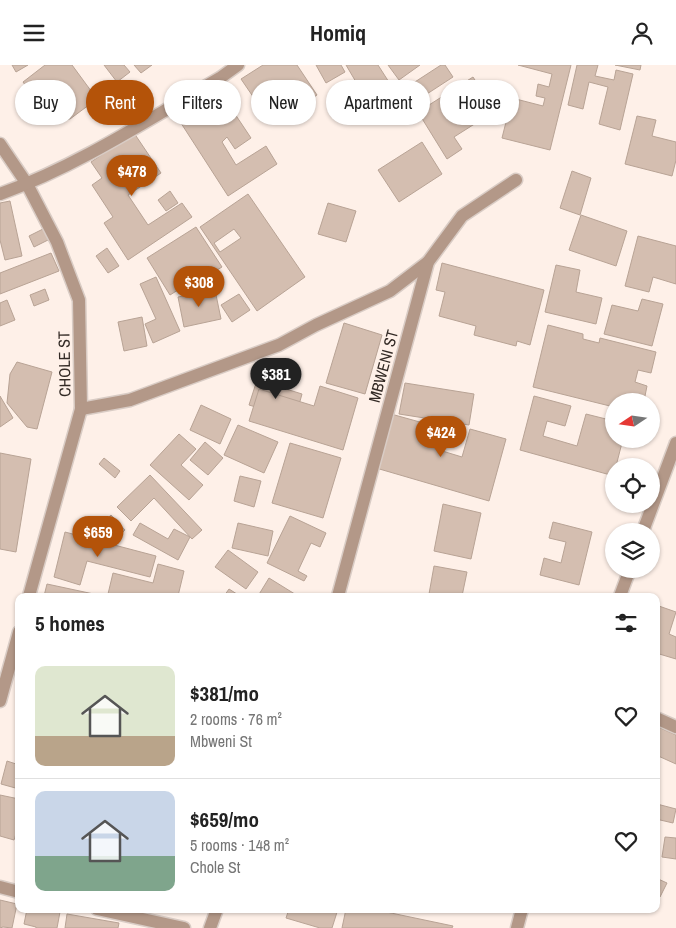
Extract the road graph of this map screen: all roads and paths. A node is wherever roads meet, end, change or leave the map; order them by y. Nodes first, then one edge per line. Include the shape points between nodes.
1 (238, 65) edge
2 (0, 144) edge
3 (516, 180) dead end
4 (27, 185) junction
5 (0, 194) edge
6 (428, 262) junction
7 (80, 409) junction
8 (676, 443) edge
9 (647, 523) edge
10 (627, 578) edge
11 (30, 593) edge
12 (339, 593) edge
13 (621, 593) edge
14 (15, 647) edge
15 (0, 701) edge
16 (660, 720) edge
17 (676, 727) edge
18 (0, 887) edge
19 (15, 891) edge
20 (115, 913) edge
21 (216, 913) edge
22 (521, 913) edge
23 (184, 928) edge
24 (210, 928) edge
25 (517, 928) edge

1 - 4 street via 82,158
2 - 4 street, CHOLE ST
3 - 6 street, MBWENI ST via 462,216
4 - 5 street
4 - 7 street, CHOLE ST via 57,242 79,300
6 - 7 street via 390,291 280,345 130,400
6 - 12 street, MBWENI ST
7 - 11 street, CHOLE ST
8 - 9 street
10 - 13 street
14 - 15 street
16 - 17 street
18 - 19 street
20 - 23 street
21 - 24 street
22 - 25 street

